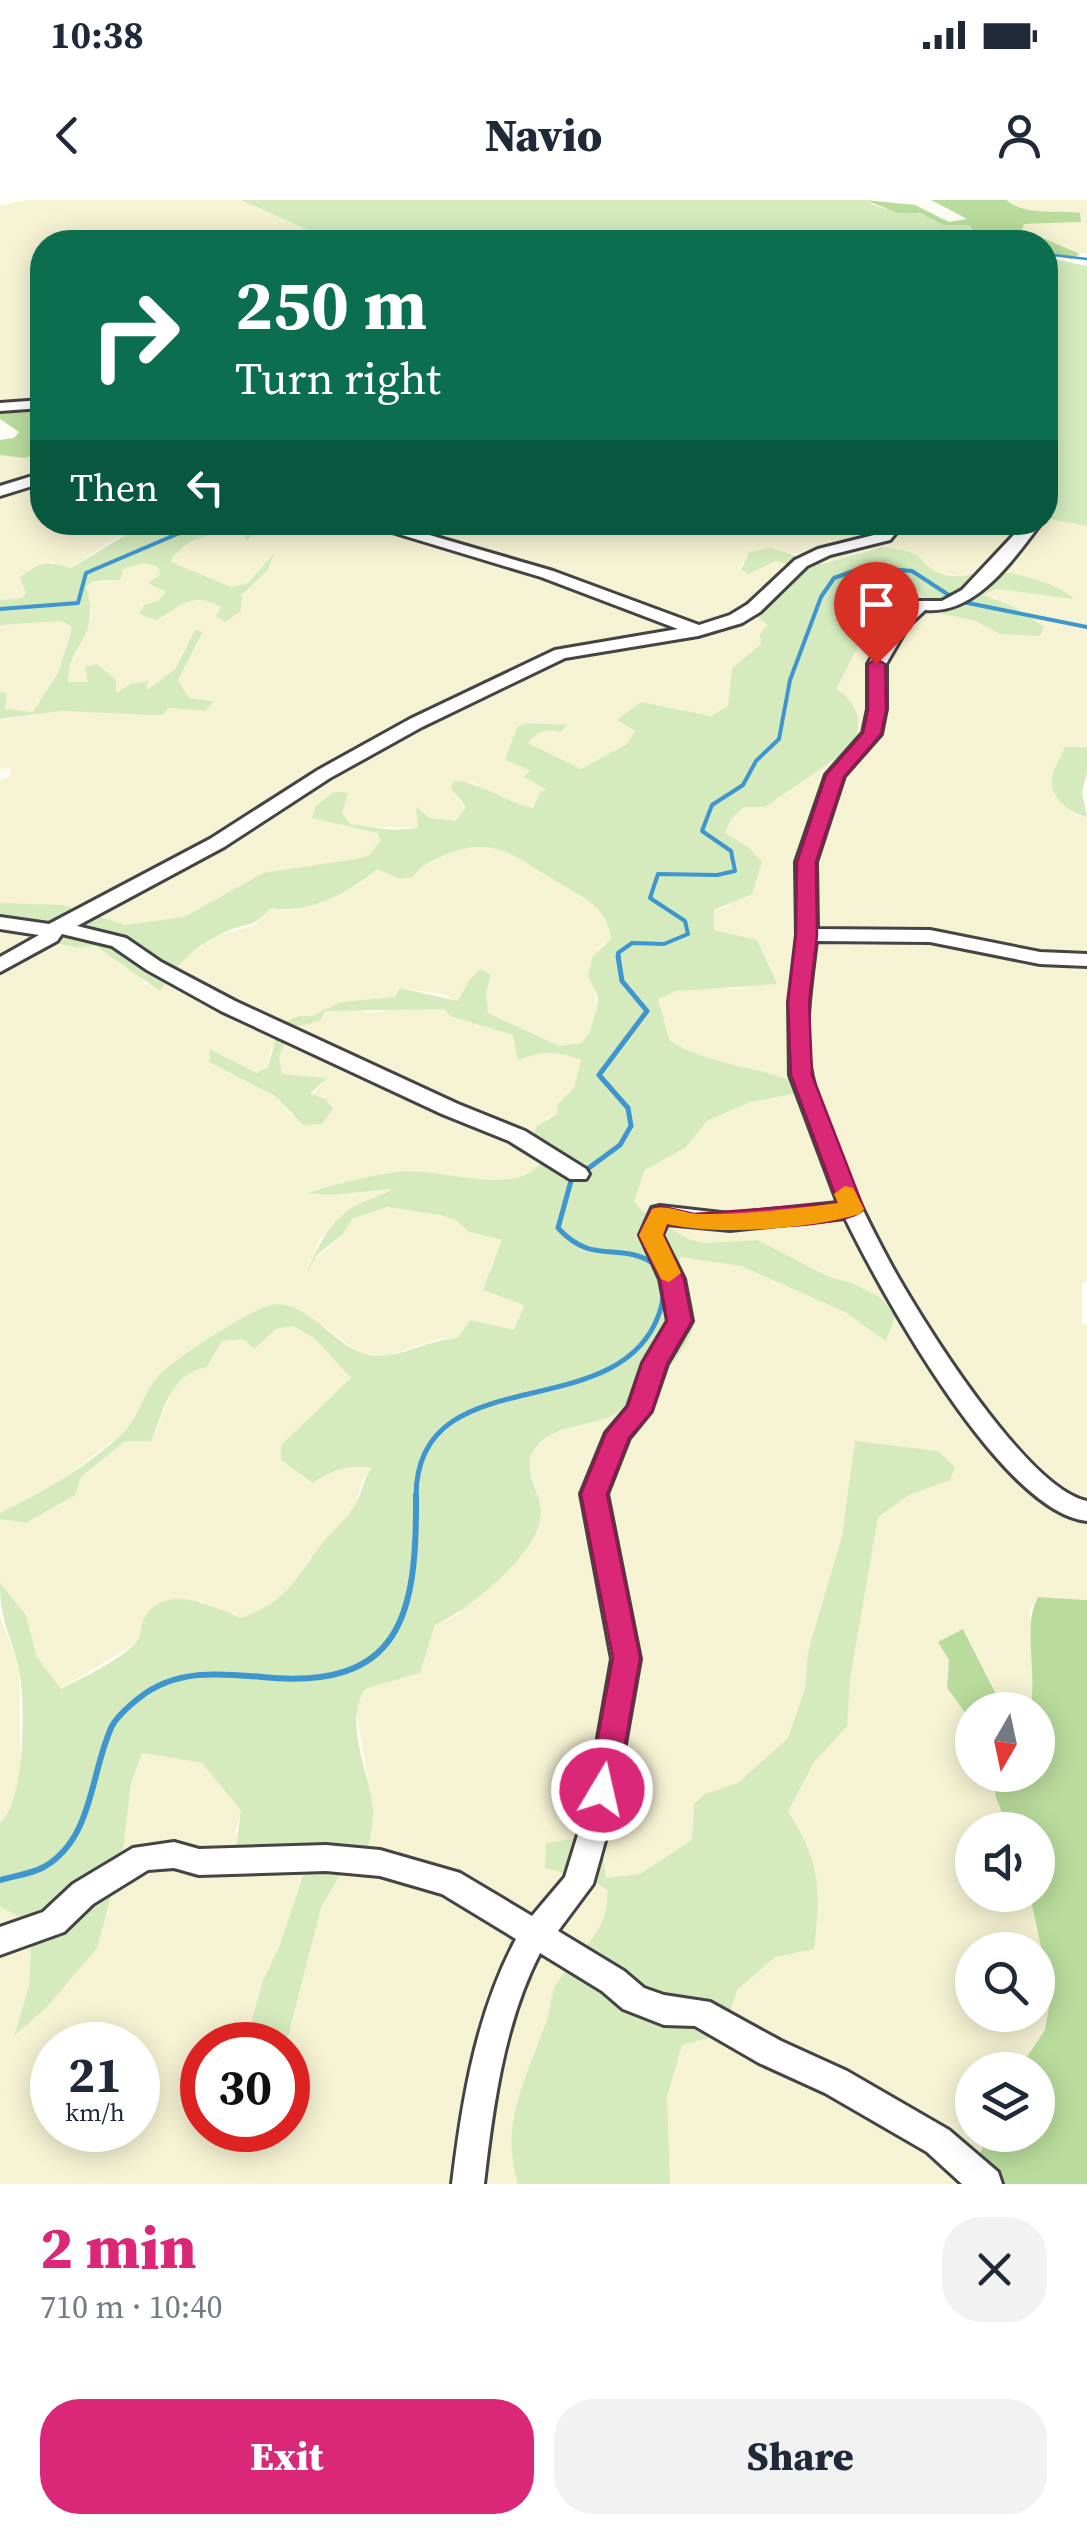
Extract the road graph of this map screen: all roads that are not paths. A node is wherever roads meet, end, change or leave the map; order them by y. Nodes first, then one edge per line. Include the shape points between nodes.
1 (30, 405) edge
2 (0, 408) edge
3 (30, 482) edge
4 (0, 491) edge
5 (411, 535) edge
6 (887, 535) edge
7 (1023, 535) edge
8 (698, 631) junction
9 (0, 923) edge
10 (55, 929) junction
11 (806, 935) junction
12 (1087, 960) edge
13 (0, 966) edge
14 (578, 1174) dead end
15 (852, 1209) junction
16 (1087, 1511) edge
17 (536, 1934) junction
18 (0, 1941) edge
19 (468, 2184) edge
20 (986, 2184) edge

1 - 2 street
3 - 4 street
5 - 8 street via 547,574
6 - 8 street via 801,563 736,620
7 - 11 street via 978,588 946,606 920,605 876,664 872,734 836,775 806,862
8 - 10 street via 560,654 416,723 217,843
9 - 10 street
10 - 13 street
10 - 14 street via 118,942 228,1006 517,1136
11 - 12 street via 946,938
11 - 15 street via 799,1002 802,1075
15 - 16 street via 879,1264 975,1415 1036,1485
15 - 17 street via 694,1222 660,1214 651,1235 672,1279 680,1321 655,1363 640,1411 618,1433 594,1494 626,1658 592,1844 578,1884
17 - 18 street via 450,1883 380,1862 198,1862 174,1855 143,1857 83,1894 53,1922
17 - 19 street via 508,1984 478,2108
17 - 20 street via 634,1999 699,2012 836,2082 938,2141

